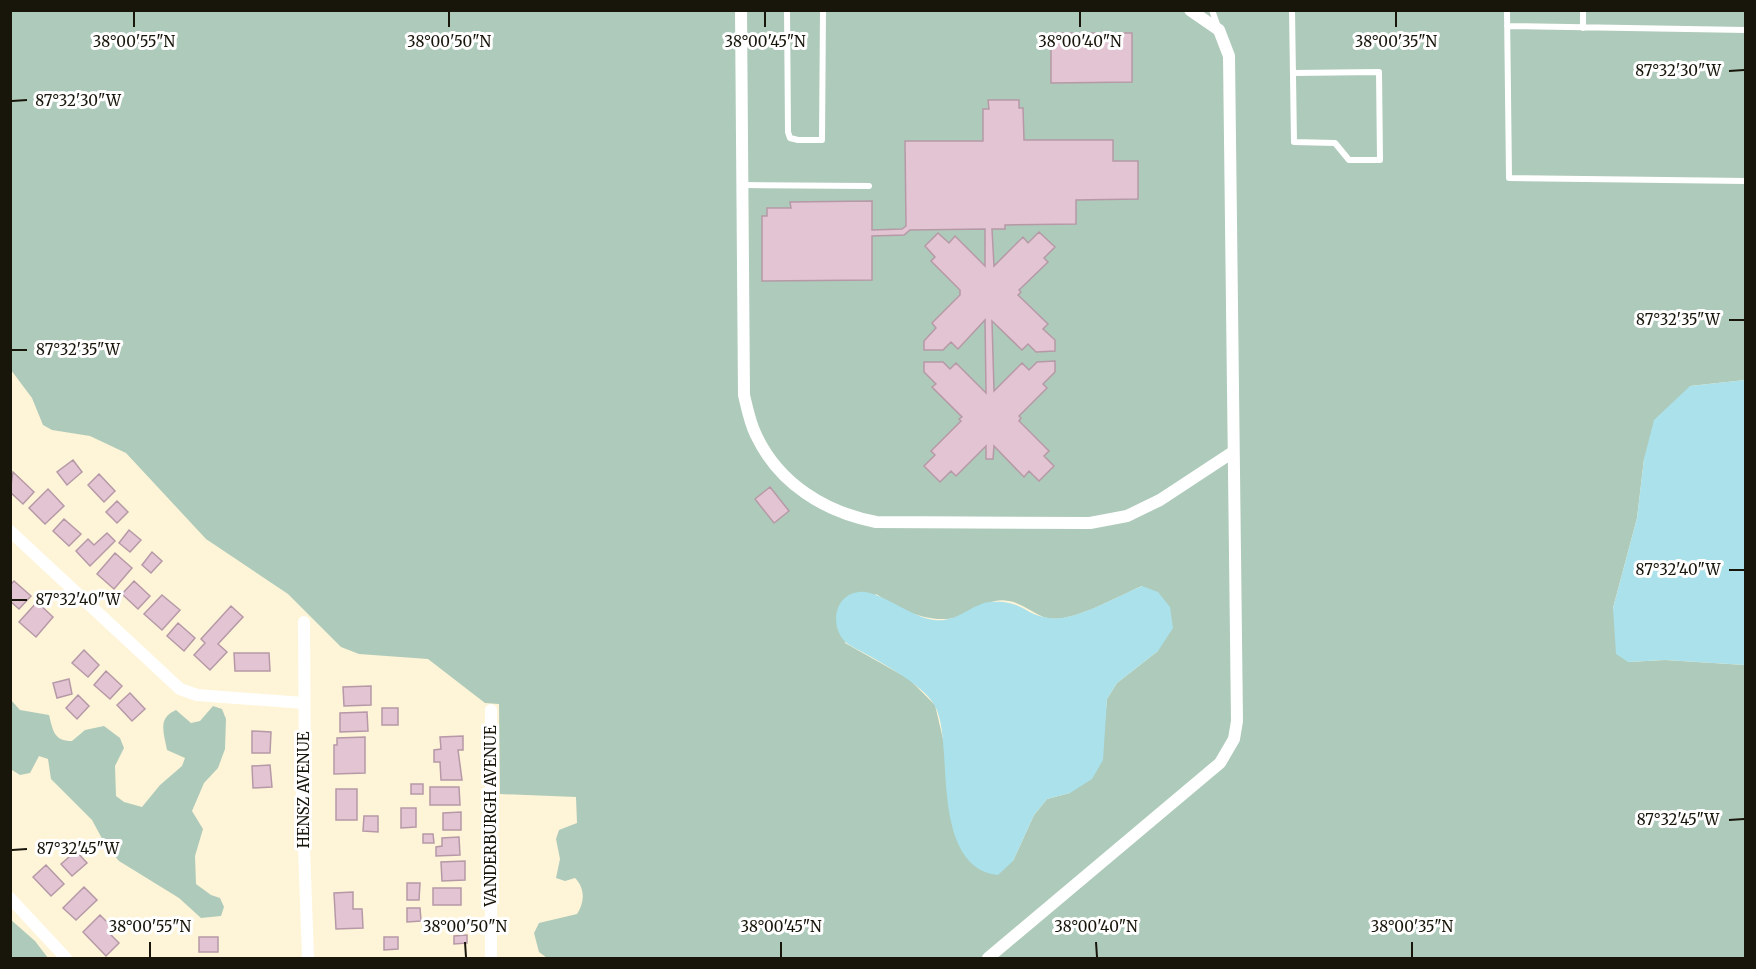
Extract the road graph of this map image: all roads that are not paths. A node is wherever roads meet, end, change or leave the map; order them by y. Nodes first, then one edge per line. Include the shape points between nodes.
1 (741, 10) edge
2 (787, 10) edge
3 (823, 10) edge
4 (1190, 10) edge
5 (1212, 10) edge
6 (1292, 10) edge
7 (1507, 10) edge
8 (1583, 10) edge
9 (1507, 26) junction
10 (1583, 27) junction
11 (1219, 30) junction
12 (1746, 30) edge
13 (1293, 73) junction
14 (1746, 181) edge
15 (742, 185) junction
16 (869, 186) dead end
17 (1233, 452) junction
18 (10, 531) edge
19 (304, 622) dead end
20 (304, 704) junction
21 (491, 710) dead end
22 (10, 898) edge
23 (66, 958) edge
24 (308, 958) edge
25 (491, 958) edge
26 (988, 958) edge

1 - 15 street
2 - 3 lane via 788,132 790,138 798,140 822,140
4 - 11 street
5 - 11 lane
6 - 13 lane
7 - 9 lane
8 - 10 lane
9 - 10 lane
9 - 14 lane via 1509,178
10 - 12 lane
11 - 17 street via 1229,56 1232,103
13 - 13 lane via 1294,142 1335,143 1349,160 1380,160 1379,72
15 - 16 lane
15 - 17 street via 744,395 756,435 783,474 812,498 845,516 876,522 1090,523 1127,516 1160,500
17 - 26 street via 1237,721 1234,739 1220,763
18 - 20 street via 180,689 197,695
19 - 20 street, HENSZ AVENUE
20 - 24 street, HENSZ AVENUE via 302,791
21 - 25 street, VANDERBURGH AVENUE
22 - 23 street

